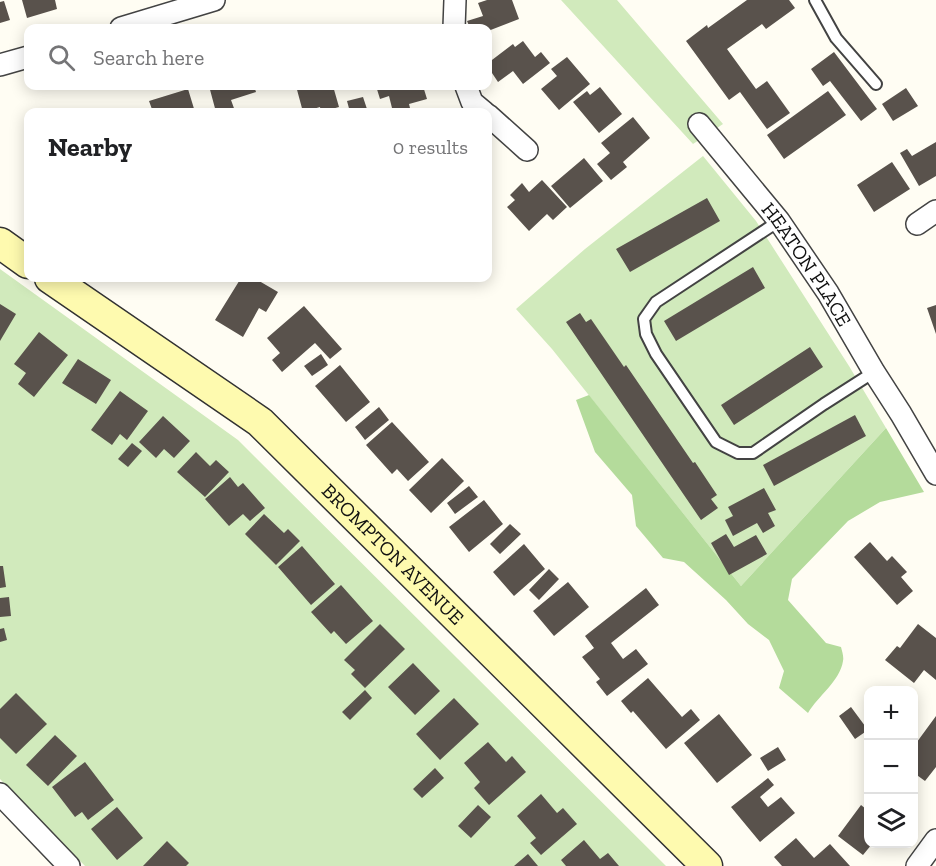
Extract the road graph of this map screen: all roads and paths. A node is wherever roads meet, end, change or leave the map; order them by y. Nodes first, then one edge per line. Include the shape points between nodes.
1 (214, 0) edge
2 (455, 0) edge
3 (815, 0) edge
4 (134, 24) edge
5 (454, 24) edge
6 (24, 58) edge
7 (0, 65) edge
8 (876, 84) dead end
9 (468, 90) edge
10 (479, 108) edge
11 (492, 119) edge
12 (699, 124) dead end
13 (527, 150) dead end
14 (936, 211) edge
15 (779, 221) junction
16 (917, 224) dead end
17 (0, 243) edge
18 (24, 260) edge
19 (56, 282) edge
20 (874, 372) junction
21 (936, 474) edge
22 (0, 794) edge
23 (936, 840) edge
24 (69, 866) edge
25 (707, 866) edge
26 (917, 866) edge

1 - 4 street
2 - 5 street
3 - 8 lane via 836,38
6 - 7 street
9 - 10 street
11 - 13 street
12 - 15 street, HEATON PLACE
14 - 16 street
15 - 20 street, HEATON PLACE via 828,293
15 - 20 lane via 656,302 645,319 646,334 656,354 716,442 738,453 753,453
17 - 18 main road
19 - 25 main road, BROMPTON AVENUE via 260,422
20 - 21 street, HEATON PLACE
22 - 24 street
23 - 26 street

